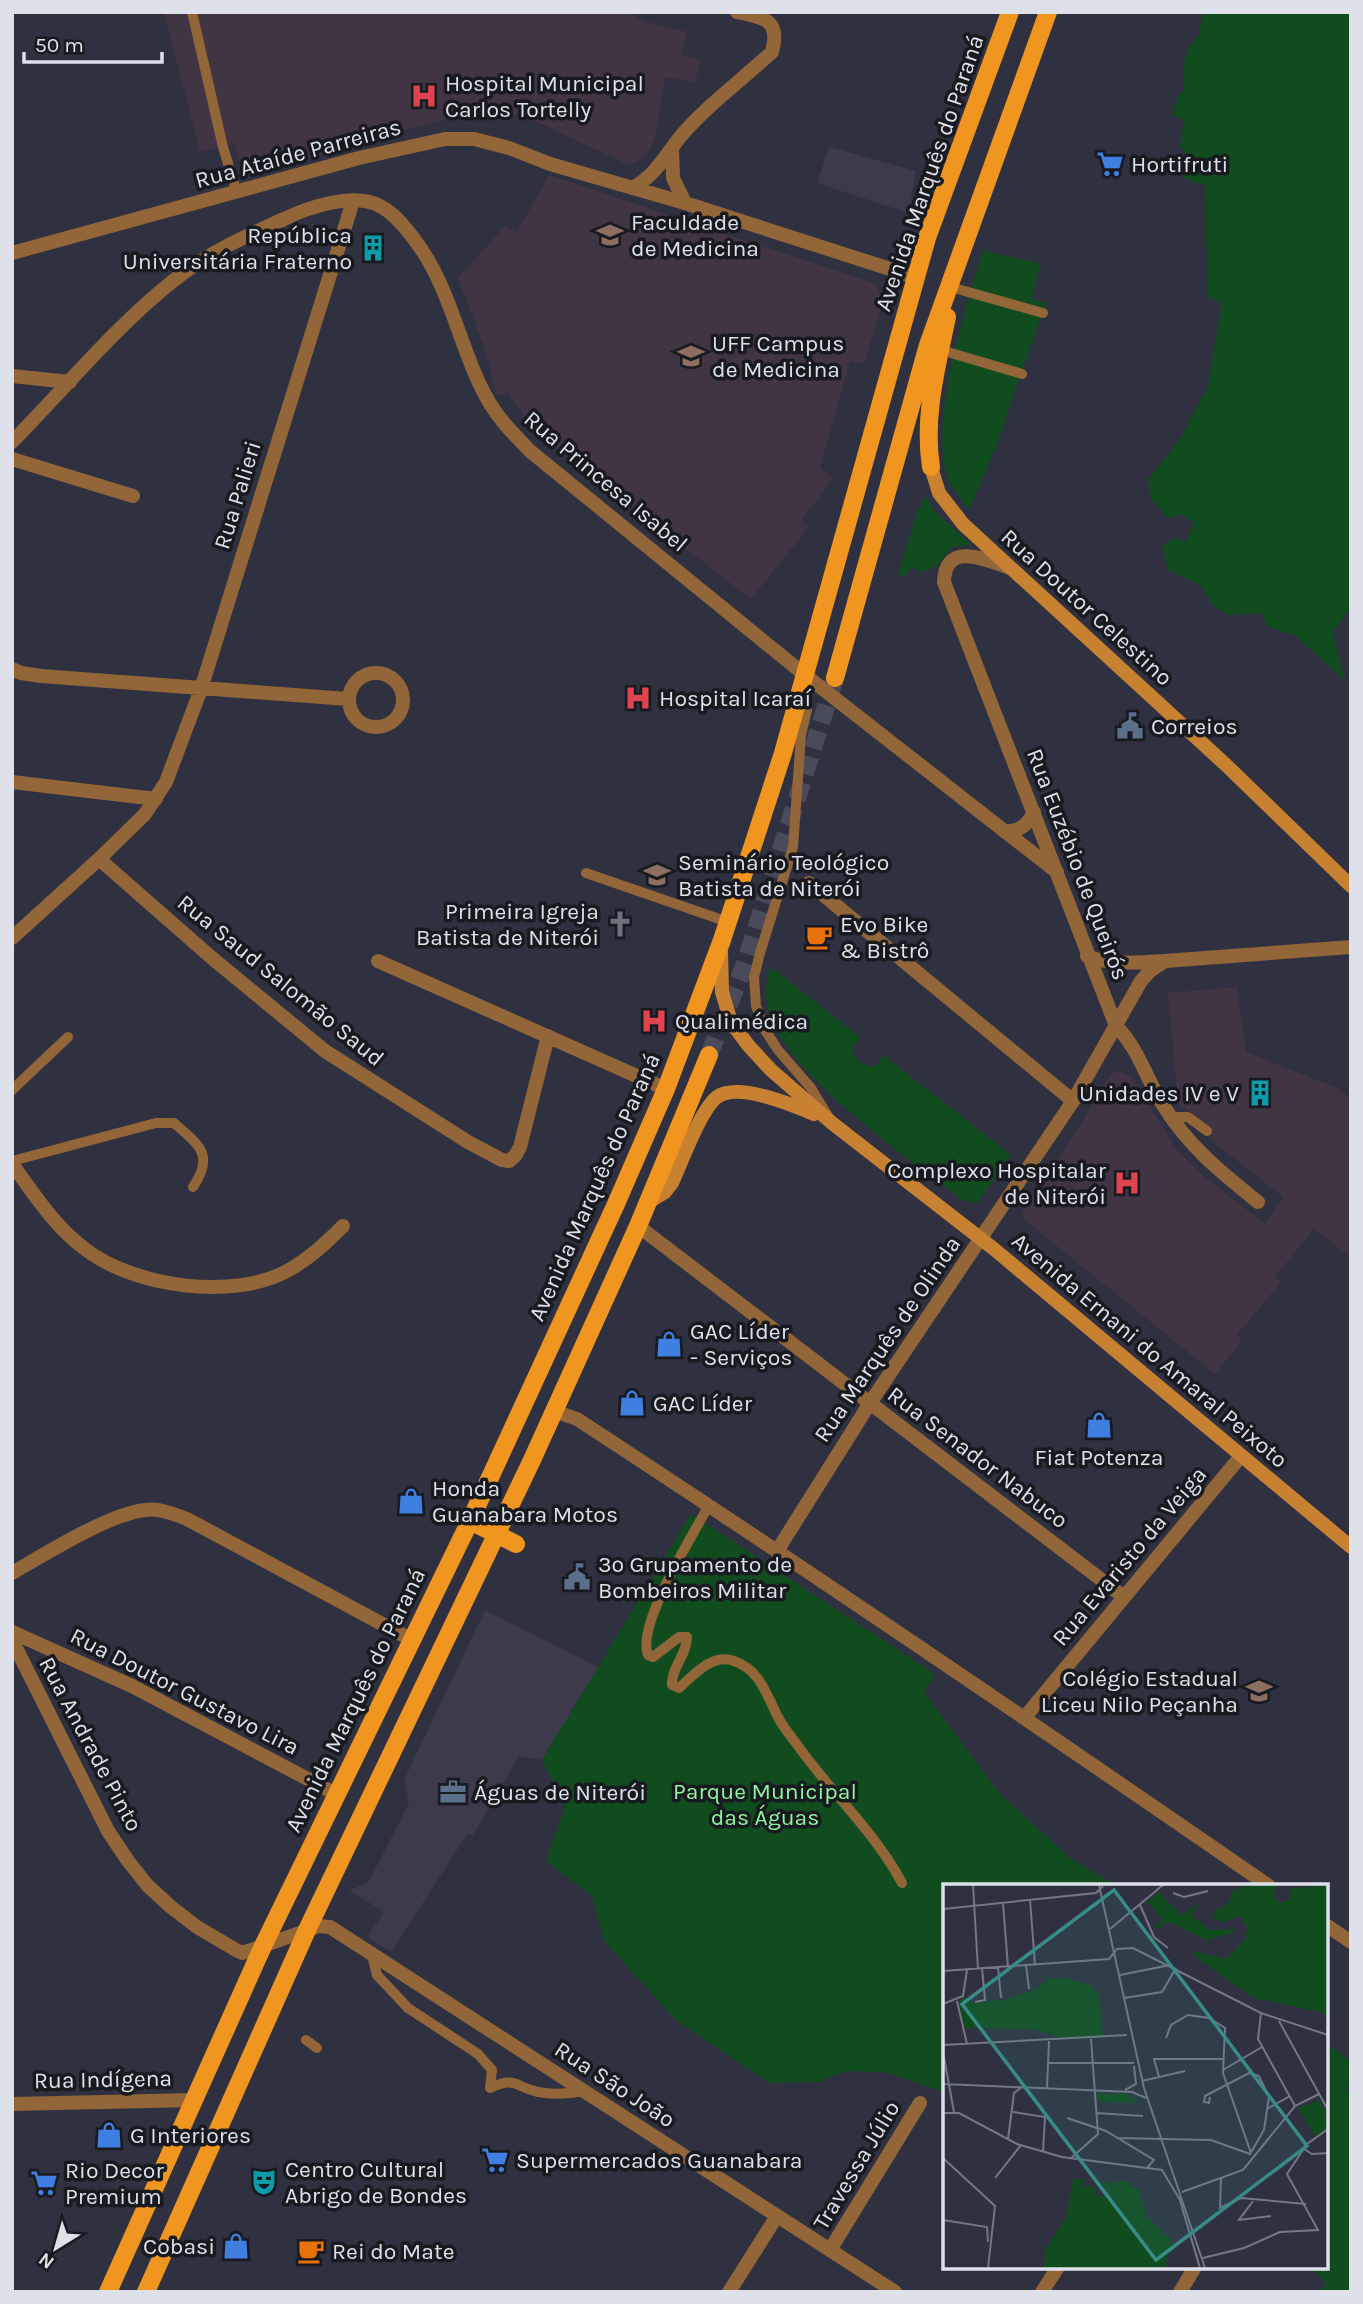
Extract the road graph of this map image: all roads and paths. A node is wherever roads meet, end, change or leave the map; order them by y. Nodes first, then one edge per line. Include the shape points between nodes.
1 (192, 12) edge
2 (737, 12) edge
3 (1010, 12) edge
4 (1048, 12) edge
5 (672, 150) junction
6 (632, 188) junction
7 (237, 193) junction
8 (353, 201) junction
9 (685, 203) junction
10 (965, 242) junction
11 (12, 253) edge
12 (915, 277) junction
13 (954, 288) junction
14 (1043, 313) dead end
15 (941, 350) junction
16 (1022, 374) dead end
17 (12, 376) edge
18 (70, 383) junction
19 (12, 442) edge
20 (12, 460) edge
21 (930, 467) joint
22 (133, 496) dead end
23 (1010, 568) junction
24 (12, 669) edge
25 (806, 675) junction
26 (835, 678) tunnel mouth
27 (201, 689) junction
28 (348, 699) dead end
29 (12, 782) edge
30 (156, 799) junction
31 (1034, 812) junction
32 (1005, 832) junction
33 (99, 859) junction
34 (586, 873) dead end
35 (1058, 873) junction
36 (809, 883) dead end
37 (1351, 886) edge
38 (728, 922) junction
39 (12, 938) edge
40 (722, 940) junction
41 (1351, 947) edge
42 (1087, 956) junction
43 (377, 961) dead end
44 (1165, 961) junction
45 (1116, 1026) junction
46 (548, 1036) junction
47 (68, 1037) dead end
48 (709, 1055) tunnel mouth
49 (666, 1088) junction
50 (12, 1090) edge
51 (1073, 1101) junction
52 (1170, 1117) junction
53 (832, 1122) junction
54 (1207, 1130) dead end
55 (12, 1162) edge
56 (193, 1187) dead end
57 (1258, 1202) dead end
58 (647, 1203) junction
59 (343, 1226) dead end
60 (638, 1226) junction
61 (981, 1239) junction
62 (527, 1397) junction
63 (870, 1403) junction
64 (554, 1411) junction
65 (1241, 1456) junction
66 (709, 1505) junction
67 (470, 1521) junction
68 (498, 1535) junction
69 (516, 1544) dead end
70 (1351, 1547) edge
71 (777, 1551) junction
72 (12, 1573) edge
73 (1124, 1597) junction
74 (12, 1632) edge
75 (12, 1640) edge
76 (412, 1640) junction
77 (1025, 1717) junction
78 (336, 1794) junction
79 (902, 1883) dead end
80 (1266, 1884) edge
81 (1328, 1926) edge
82 (307, 1930) junction
83 (1351, 1942) edge
84 (263, 1946) junction
85 (372, 1955) junction
86 (306, 2040) dead end
87 (317, 2048) dead end
88 (584, 2091) junction
89 (194, 2100) junction
90 (920, 2103) dead end
91 (12, 2104) edge
92 (777, 2216) junction
93 (830, 2250) junction
94 (1057, 2269) edge
95 (1194, 2269) edge
96 (108, 2292) edge
97 (146, 2292) edge
98 (729, 2292) edge
99 (895, 2292) edge
100 (1042, 2292) edge
101 (1180, 2292) edge

1 - 7 lane
2 - 5 street via 770,23 776,32 772,52 680,137
3 - 12 main road, Avenida Marquês do Paraná
4 - 10 main road
5 - 6 street via 645,182
5 - 9 street via 673,178
6 - 7 street, Rua Ataíde Parreiras via 509,148 474,139 445,139
6 - 9 street, Rua Ataíde Parreiras
7 - 11 street, Rua Ataíde Parreiras
8 - 18 street, Rua Princesa Isabel via 323,203 294,214 208,257 151,299
8 - 25 street, Rua Princesa Isabel via 381,206 416,242 446,295 479,382 502,422 530,451
8 - 27 street, Rua Palieri
9 - 12 street, Rua Ataíde Parreiras
10 - 13 main road
10 - 26 main road via 928,345
12 - 25 main road, Avenida Marquês do Paraná
13 - 14 lane
13 - 15 main road
15 - 16 lane
15 - 21 main road via 928,418
17 - 18 street
18 - 19 street, Rua Princesa Isabel
20 - 22 street
21 - 23 main road, Rua Doutor Celestino via 939,494
23 - 31 street, Rua Euzébio de Queirós via 964,555 948,566 944,582
23 - 37 main road, Rua Doutor Celestino
24 - 27 street via 41,676
25 - 32 street, Rua Princesa Isabel
25 - 38 main road, Avenida Marquês do Paraná
25 - 53 lane via 807,710 793,847 754,977 756,1006 765,1030
27 - 28 street
27 - 30 street, Rua Palieri
29 - 30 street
30 - 33 street, Rua Palieri
31 - 32 street via 1021,829
31 - 35 street, Rua Euzébio de Queirós
32 - 35 street, Rua Princesa Isabel
33 - 39 street, Rua Palieri
33 - 46 street, Rua Saud Salomão Saud via 325,1051 502,1160 509,1161 520,1147
34 - 38 lane
35 - 42 street, Rua Euzébio de Queirós
36 - 51 street
38 - 40 main road, Avenida Marquês do Paraná
40 - 49 main road, Avenida Marquês do Paraná
40 - 53 main road, Avenida Ernani do Amaral Peixoto via 722,992 731,1022 771,1070
41 - 44 street
42 - 44 street via 1110,962
42 - 45 street, Rua Euzébio de Queirós
43 - 46 street
44 - 45 street, Rua Marquês de Olinda via 1140,981
45 - 51 street, Rua Marquês de Olinda
45 - 52 street, Rua Euzébio de Queirós via 1133,1045
46 - 49 street
47 - 50 lane
48 - 58 main road
49 - 62 main road, Avenida Marquês do Paraná
51 - 61 street, Rua Marquês de Olinda
52 - 54 lane via 1188,1117
52 - 57 street, Rua Euzébio de Queirós via 1202,1155
53 - 58 main road via 762,1096 737,1092 718,1096 707,1108 672,1183
53 - 61 main road, Avenida Ernani do Amaral Peixoto
55 - 56 lane via 156,1123 174,1123 200,1148 203,1172
55 - 59 street via 62,1230 87,1251 115,1266 179,1285 227,1286 288,1271 317,1252
58 - 60 main road
60 - 63 street, Rua Senador Nabuco
60 - 64 main road
61 - 63 street, Rua Marquês de Olinda
61 - 65 main road, Avenida Ernani do Amaral Peixoto
62 - 64 main road
62 - 67 main road, Avenida Marquês do Paraná
63 - 71 street, Rua Marquês de Olinda
63 - 73 street, Rua Senador Nabuco
64 - 66 street via 577,1419
64 - 68 main road
65 - 70 main road, Avenida Ernani do Amaral Peixoto
65 - 73 street, Rua Evaristo da Veiga
66 - 71 street
66 - 79 lane via 651,1619 645,1647 648,1655 653,1657 679,1637 687,1637 671,1677 672,1685 679,1688 710,1662 733,1660 752,1671 768,1692 779,1720 890,1861
67 - 68 main road
67 - 76 main road, Avenida Marquês do Paraná
68 - 69 main road
68 - 82 main road
71 - 77 street
72 - 76 street via 107,1522 145,1510 163,1511 187,1519
73 - 77 street, Rua Evaristo da Veiga
74 - 78 street, Rua Doutor Gustavo Lira via 132,1686
75 - 84 street, Rua Andrade Pinto via 108,1831 148,1886 197,1927 236,1950 242,1953
76 - 78 main road, Avenida Marquês do Paraná
77 - 80 street
78 - 84 main road, Avenida Marquês do Paraná
81 - 83 street
82 - 84 street, Rua Andrade Pinto
82 - 85 street, Rua São João via 330,1927
82 - 97 main road
84 - 89 main road, Avenida Marquês do Paraná
85 - 88 street, Rua São João
85 - 88 lane via 377,1975 408,2008 478,2054 492,2070 490,2088 505,2081 560,2095
86 - 87 lane
88 - 92 street, Rua São João
89 - 91 street, Rua Indígena
89 - 96 main road, Avenida Marquês do Paraná
90 - 93 street, Travessa Júlio
92 - 93 street, Rua São João
92 - 98 street
93 - 99 street, Rua São João
94 - 100 street
95 - 101 street

